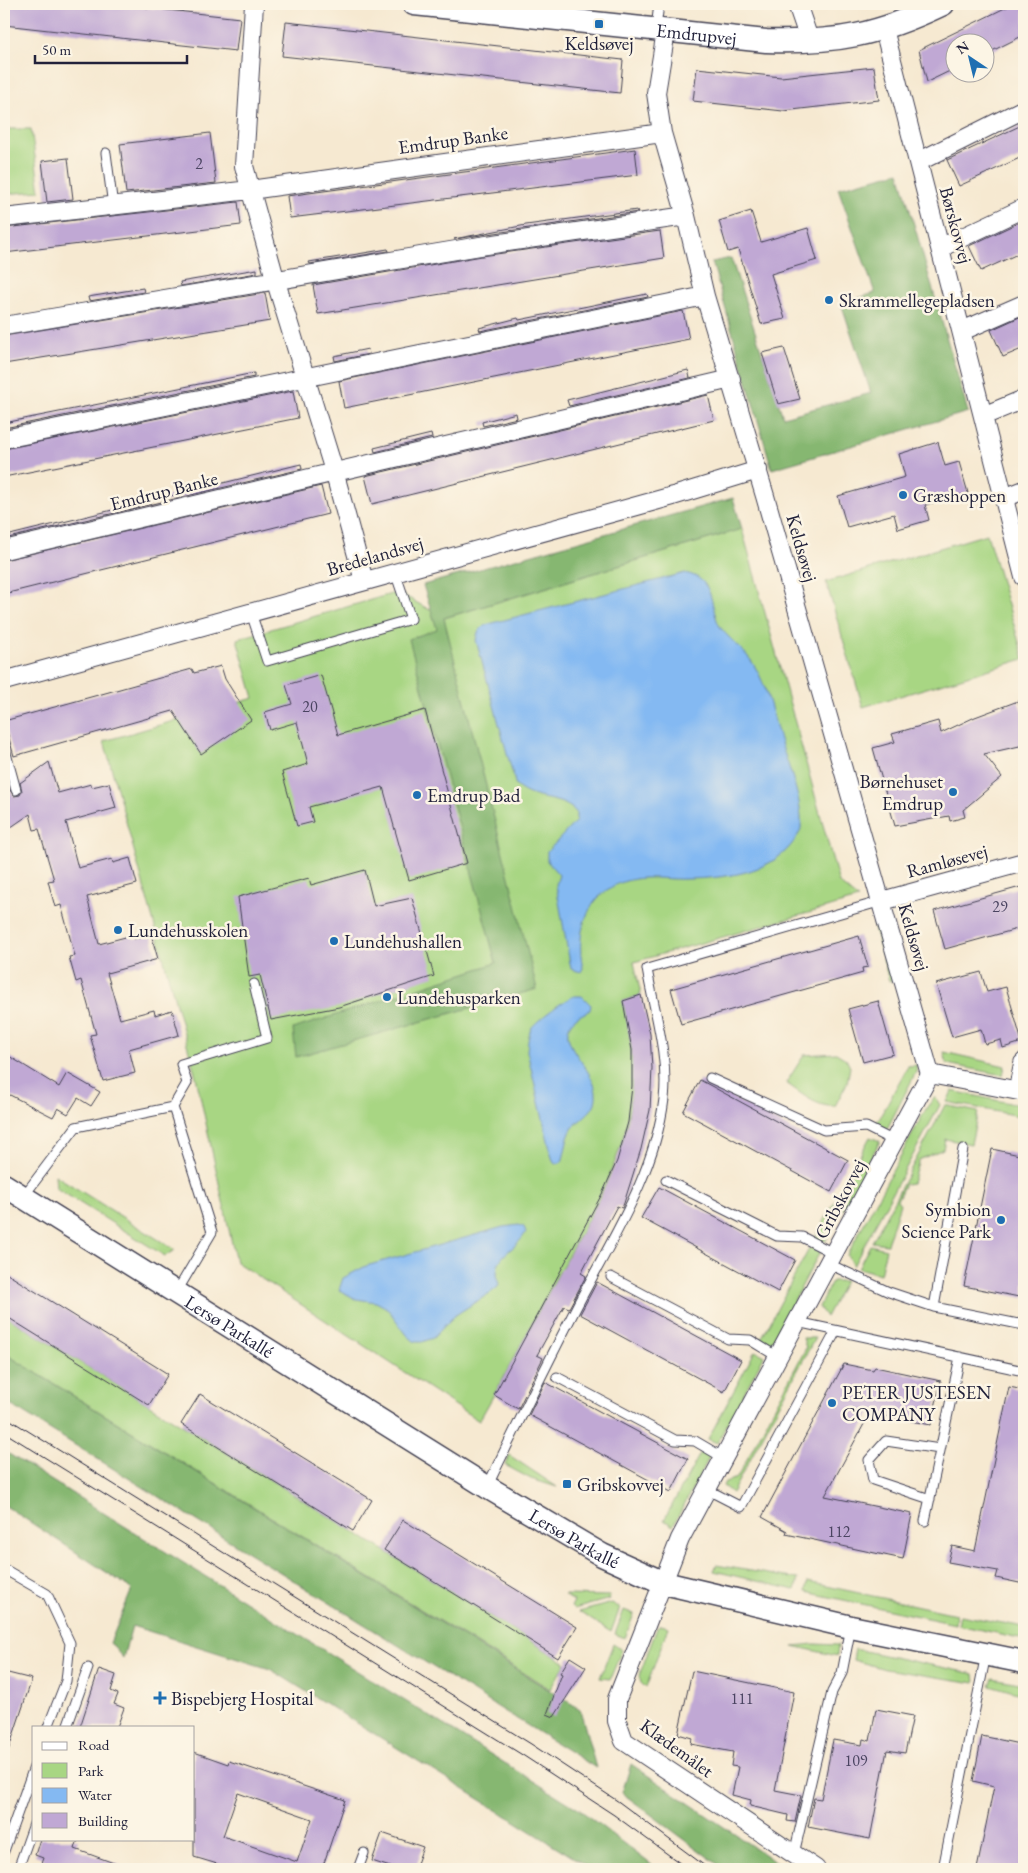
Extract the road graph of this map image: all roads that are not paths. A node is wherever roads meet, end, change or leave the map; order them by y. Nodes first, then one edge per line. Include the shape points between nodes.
1 (254, 4) edge
2 (414, 4) edge
3 (659, 4) edge
4 (796, 4) edge
5 (943, 4) edge
6 (498, 9) edge
7 (910, 11) edge
8 (884, 29) junction
9 (661, 30) junction
10 (810, 42) junction
11 (1024, 109) edge
12 (662, 133) junction
13 (106, 153) dead end
14 (918, 162) junction
15 (250, 190) junction
16 (113, 206) junction
17 (1024, 208) edge
18 (686, 216) junction
19 (4, 218) edge
20 (940, 248) junction
21 (276, 282) junction
22 (705, 296) junction
23 (1024, 304) edge
24 (4, 326) edge
25 (962, 331) junction
26 (304, 378) junction
27 (731, 379) junction
28 (1024, 399) edge
29 (983, 416) junction
30 (4, 439) edge
31 (758, 470) junction
32 (334, 471) junction
33 (1024, 490) edge
34 (1004, 498) junction
35 (4, 550) edge
36 (396, 572) junction
37 (1024, 577) edge
38 (364, 581) junction
39 (252, 613) junction
40 (4, 681) edge
41 (4, 746) edge
42 (16, 790) dead end
43 (1024, 862) edge
44 (882, 901) junction
45 (254, 984) dead end
46 (1024, 1056) edge
47 (930, 1074) junction
48 (710, 1078) dead end
49 (1019, 1091) edge
50 (173, 1106) junction
51 (894, 1140) junction
52 (962, 1149) dead end
53 (666, 1180) dead end
54 (4, 1185) edge
55 (23, 1197) junction
56 (832, 1259) junction
57 (611, 1277) dead end
58 (176, 1293) junction
59 (934, 1306) junction
60 (798, 1322) junction
61 (1024, 1325) edge
62 (836, 1330) junction
63 (778, 1357) junction
64 (960, 1357) junction
65 (1024, 1372) edge
66 (557, 1378) dead end
67 (940, 1449) junction
68 (724, 1458) junction
69 (487, 1487) junction
70 (706, 1490) junction
71 (930, 1498) junction
72 (925, 1521) dead end
73 (4, 1569) edge
74 (664, 1583) junction
75 (852, 1626) junction
76 (986, 1654) junction
77 (1024, 1662) edge
78 (88, 1668) dead end
79 (48, 1726) edge
80 (67, 1726) edge
81 (32, 1773) edge
82 (32, 1830) edge
83 (4, 1851) edge
84 (364, 1853) dead end
85 (794, 1854) junction
86 (18, 1869) edge
87 (358, 1869) edge
88 (816, 1869) edge
89 (943, 1869) edge

1 - 15 street via 244,166
2 - 6 street, Emdrupvej
3 - 9 lane
4 - 10 street
5 - 7 street, Emdrupvej
6 - 9 street, Emdrupvej
7 - 8 street, Emdrupvej
8 - 10 street, Emdrupvej via 848,39
8 - 14 street, Børskovvej
9 - 10 street, Emdrupvej via 766,41
9 - 12 street, Keldsøvej via 656,93
11 - 14 street
12 - 15 street, Emdrup Banke
12 - 18 street, Keldsøvej
13 - 16 lane
14 - 20 street, Børskovvej
15 - 16 street, Emdrup Banke
15 - 21 street
16 - 19 street, Emdrup Banke
17 - 20 street
18 - 21 street via 480,246
18 - 22 street, Keldsøvej
20 - 25 street, Børskovvej
21 - 24 street
21 - 26 street
22 - 26 street
22 - 27 street, Keldsøvej
23 - 25 street
25 - 29 street, Børskovvej
26 - 30 street
26 - 32 street
27 - 31 street, Keldsøvej
27 - 32 street, Emdrup Banke
28 - 29 street
29 - 34 street, Børskovvej
31 - 36 street, Bredelandsvej
31 - 44 street, Keldsøvej
32 - 35 street, Emdrup Banke
32 - 38 street
33 - 34 street
34 - 37 street, Børskovvej
36 - 38 street, Bredelandsvej
36 - 39 lane via 411,619 267,660
38 - 39 street, Bredelandsvej
39 - 40 street, Bredelandsvej
41 - 42 lane
43 - 44 street, Ramløsevej
44 - 47 street, Keldsøvej
44 - 69 lane via 647,968 665,1070 659,1130 648,1168
45 - 50 lane via 267,1038 181,1064 187,1083
46 - 49 lane via 1019,1061
47 - 49 street
47 - 51 street, Gribskovvej
48 - 51 lane via 824,1130 866,1127
50 - 55 lane via 76,1127
50 - 58 lane, Lersø Parkallé via 212,1232
51 - 56 street, Gribskovvej
52 - 59 lane
53 - 56 lane via 777,1236 802,1237
54 - 55 street, Lersø Parkallé
55 - 58 street, Lersø Parkallé
56 - 59 lane via 889,1292
56 - 60 street, Gribskovvej
57 - 63 lane via 728,1339 750,1340
58 - 69 street, Lersø Parkallé
59 - 61 lane
60 - 62 lane
60 - 63 street, Gribskovvej
62 - 64 lane
62 - 70 lane via 741,1507
63 - 68 street, Gribskovvej
64 - 65 lane
64 - 67 lane
66 - 68 lane via 675,1440 695,1441
67 - 71 lane
67 - 71 lane via 886,1442 869,1460 873,1480
68 - 70 street, Gribskovvej
69 - 74 street, Lersø Parkallé via 602,1555
70 - 74 street, Gribskovvej via 680,1539
71 - 72 lane
73 - 79 lane via 47,1594 70,1643 66,1681
74 - 75 street, Lersø Parkallé
74 - 85 street, Klædemålet via 617,1699 618,1721 624,1741
75 - 76 street, Lersø Parkallé
75 - 85 lane via 842,1673 832,1692
76 - 77 street, Lersø Parkallé
76 - 89 lane
78 - 80 lane
81 - 83 lane
82 - 86 lane
84 - 87 lane
85 - 88 street, Klædemålet

